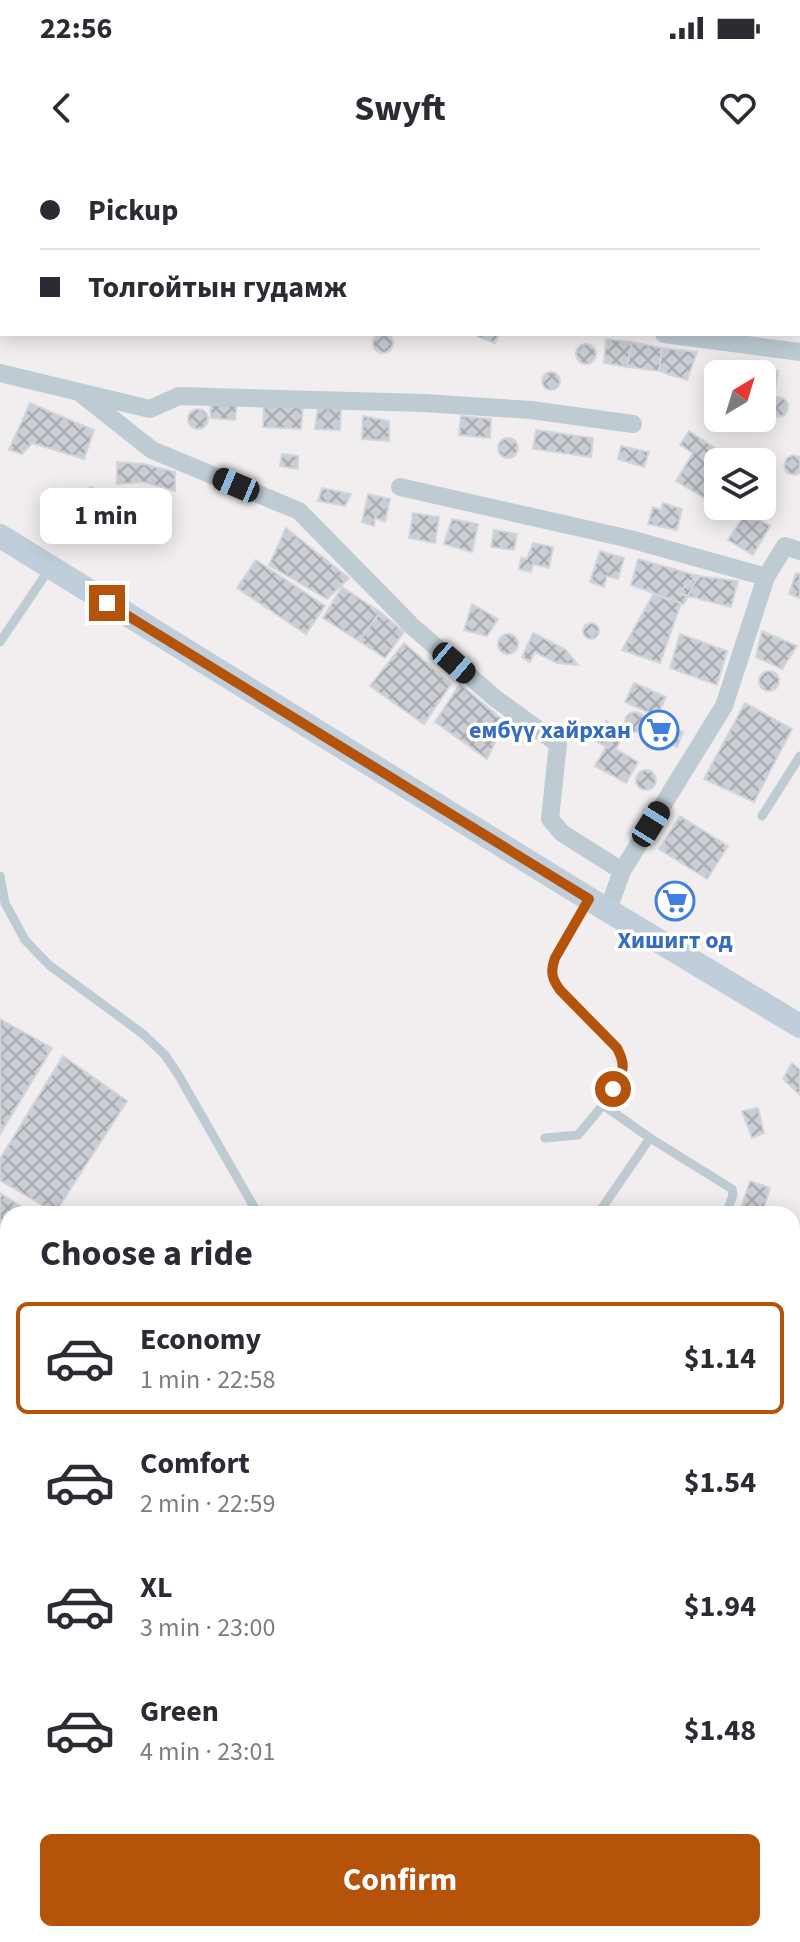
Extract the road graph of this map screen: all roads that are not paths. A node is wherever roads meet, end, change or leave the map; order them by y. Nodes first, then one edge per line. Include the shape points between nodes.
1 (679, 336) edge
2 (800, 352) edge
3 (0, 373) edge
4 (80, 393) junction
5 (633, 424) dead end
6 (400, 487) dead end
7 (0, 536) edge
8 (800, 551) edge
9 (50, 568) junction
10 (766, 577) junction
11 (0, 642) edge
12 (800, 756) edge
13 (762, 816) dead end
14 (622, 871) junction
15 (0, 876) edge
16 (598, 905) junction
17 (800, 1026) edge
18 (603, 1105) junction
19 (545, 1138) dead end
20 (650, 1138) junction
21 (253, 1206) edge
22 (603, 1206) edge
23 (729, 1206) edge

1 - 2 street
3 - 4 street
4 - 5 street via 150,409 179,396 424,403
4 - 14 street via 152,450 299,511 413,627 558,744 550,819 562,833
6 - 10 street via 630,539
7 - 9 main road
8 - 10 street via 785,546
9 - 11 lane
9 - 16 main road
10 - 14 street via 724,706
12 - 13 lane
14 - 16 street
15 - 21 lane via 5,903 25,940 49,965 165,1055
16 - 17 main road
16 - 18 lane via 551,969 560,990 623,1059 623,1072
18 - 19 lane via 578,1135
18 - 20 lane
20 - 22 lane
20 - 23 lane via 732,1189

